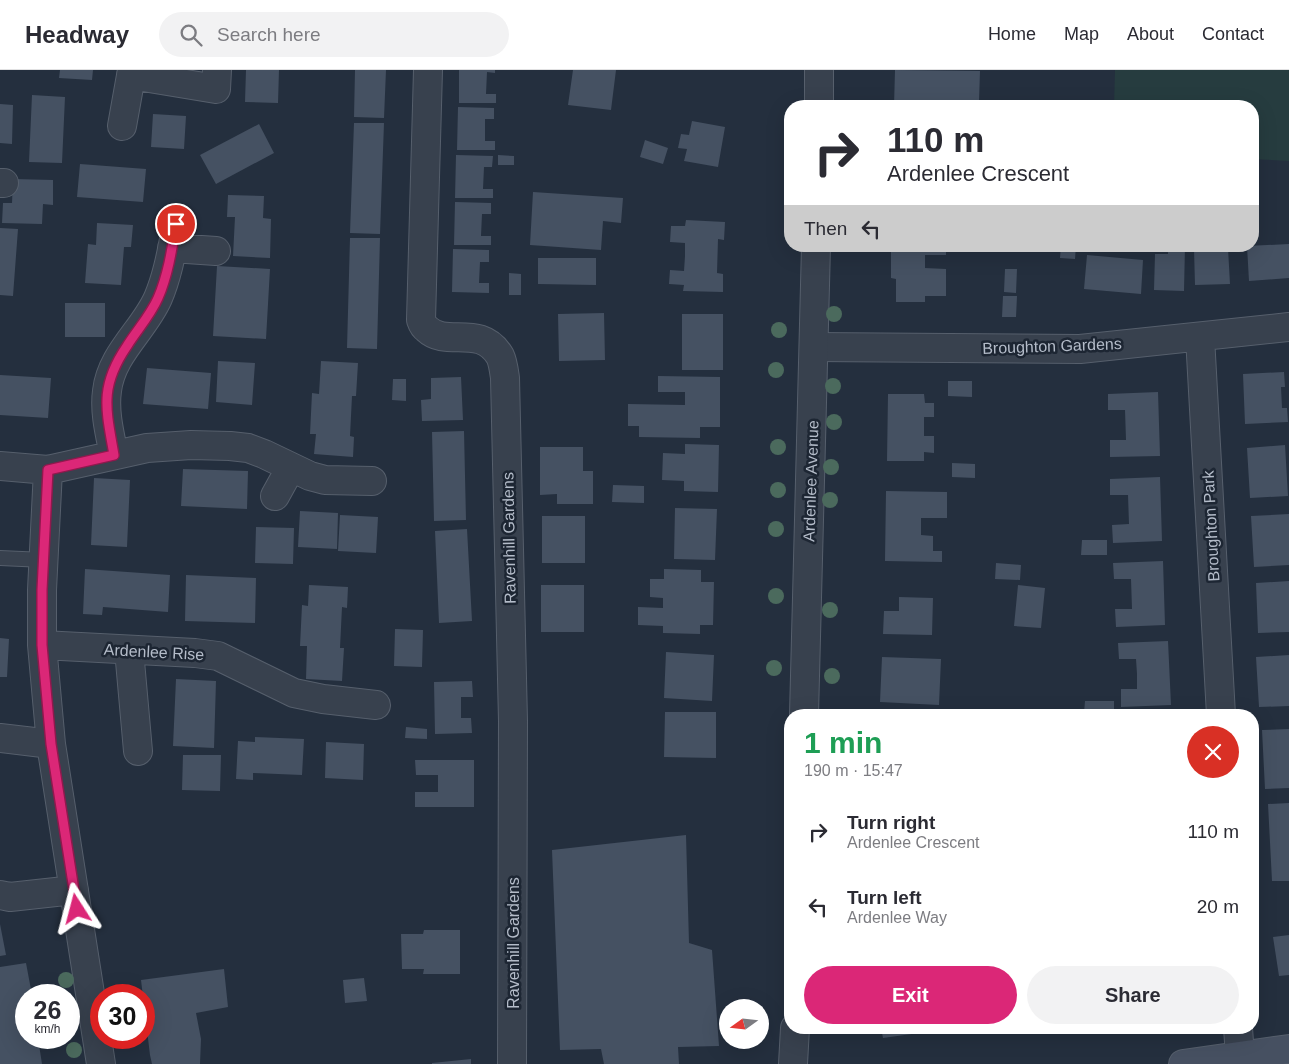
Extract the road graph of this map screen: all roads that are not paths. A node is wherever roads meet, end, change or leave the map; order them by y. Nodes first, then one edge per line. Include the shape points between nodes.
1 (217, 70) edge
2 (428, 70) edge
3 (819, 70) edge
4 (131, 73) edge
5 (819, 100) edge
6 (122, 126) dead end
7 (216, 251) dead end
8 (816, 252) edge
9 (1289, 327) edge
10 (1200, 337) junction
11 (814, 347) junction
12 (114, 455) junction
13 (0, 466) edge
14 (291, 467) junction
15 (48, 470) junction
16 (372, 481) dead end
17 (275, 496) dead end
18 (0, 558) edge
19 (44, 560) junction
20 (42, 645) junction
21 (129, 650) junction
22 (376, 705) dead end
23 (804, 709) edge
24 (1221, 709) edge
25 (0, 738) edge
26 (51, 744) junction
27 (138, 751) dead end
28 (74, 890) junction
29 (0, 895) edge
30 (794, 1034) edge
31 (1238, 1034) edge
32 (1289, 1049) edge
33 (1240, 1056) junction
34 (101, 1064) edge
35 (512, 1064) edge
36 (794, 1064) edge
37 (1183, 1064) edge

1 - 4 street via 216,89
2 - 35 street, Ravenhill Gardens via 421,320 426,329 437,335 477,338 491,345 500,357 505,378 513,721
3 - 5 street
4 - 6 street
7 - 12 street via 174,236 158,298 113,367 106,391
8 - 11 street, Ardenlee Avenue
9 - 10 street, Broughton Gardens
10 - 11 street, Broughton Gardens via 1080,349
10 - 24 street, Broughton Park
11 - 23 street, Ardenlee Avenue
12 - 14 street via 147,448 230,446 248,448
12 - 15 street
13 - 15 street
14 - 16 street via 324,480
14 - 17 street
15 - 19 street
18 - 19 lane
19 - 20 street
20 - 21 street, Ardenlee Rise
20 - 26 street
21 - 22 street, Ardenlee Rise via 218,656 294,693
21 - 27 street
25 - 26 street
26 - 28 street
28 - 29 street via 10,897
28 - 34 street
30 - 36 street
31 - 33 street
32 - 33 main road
33 - 37 main road

